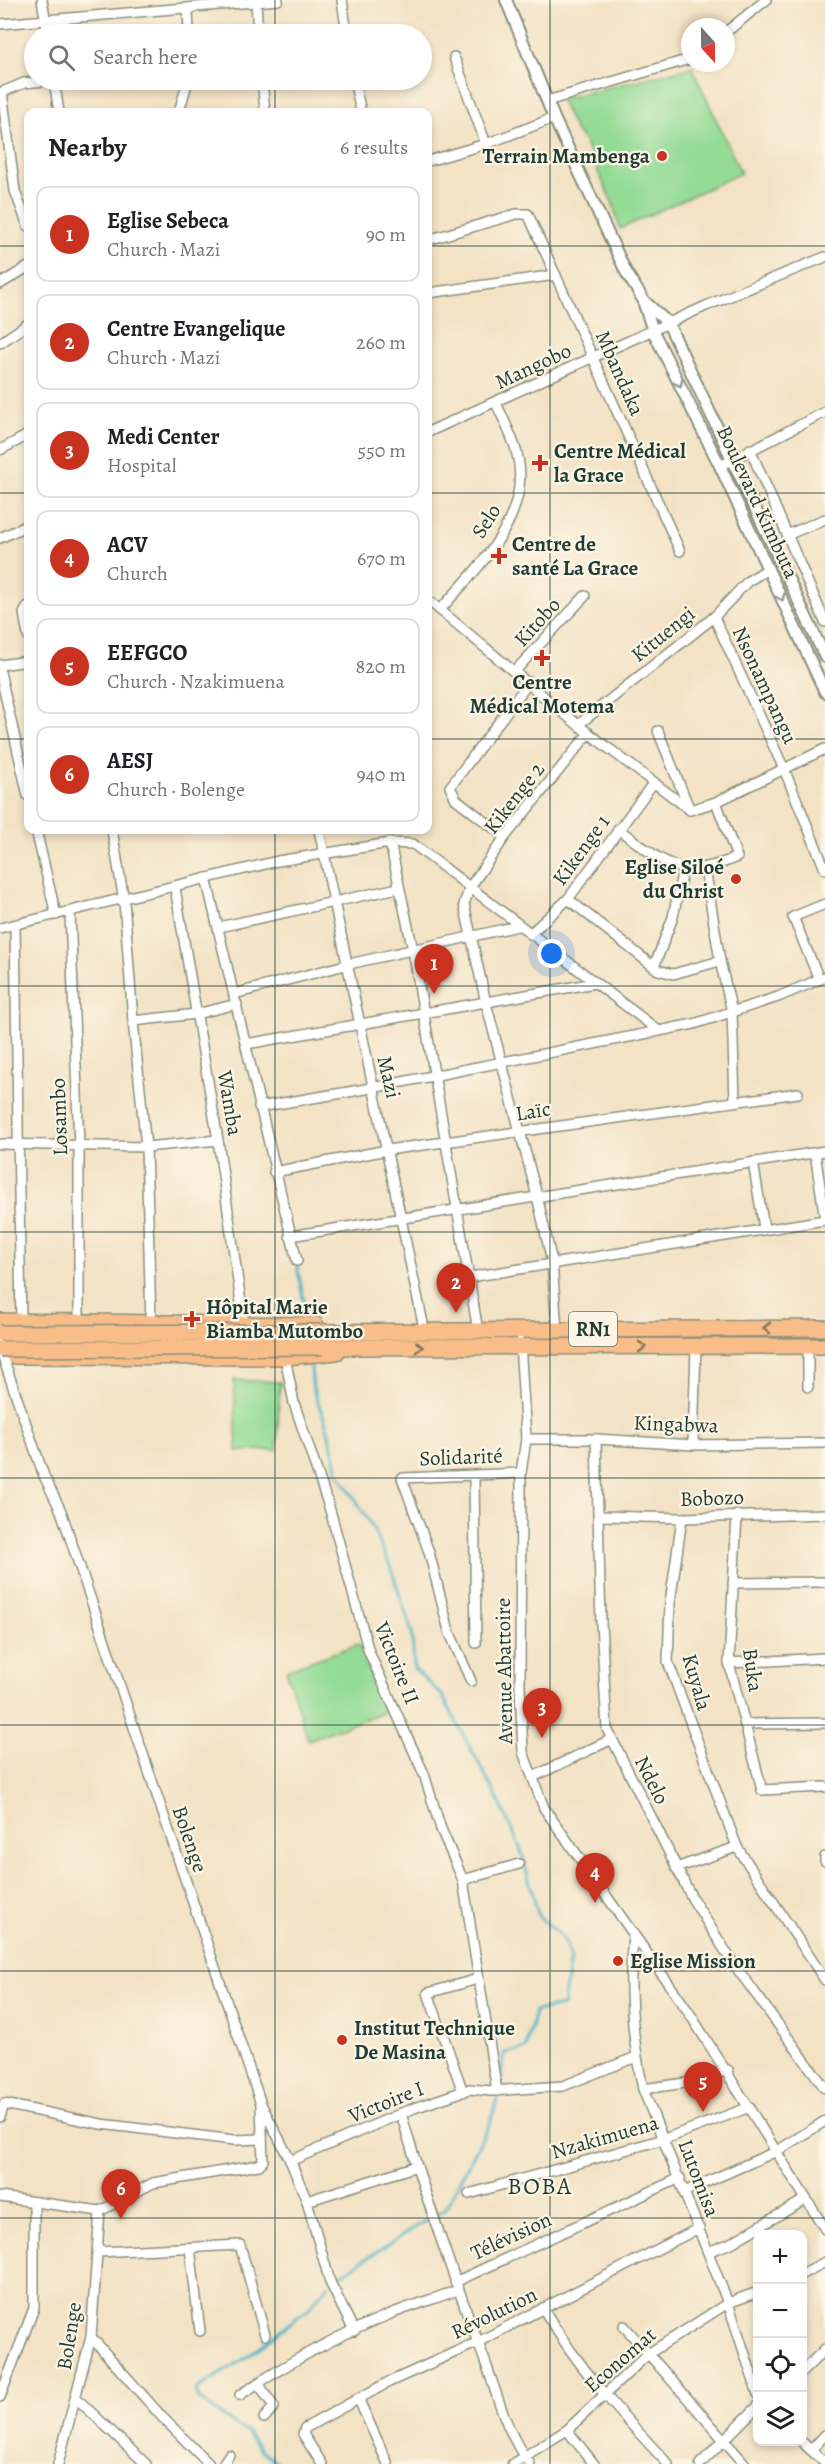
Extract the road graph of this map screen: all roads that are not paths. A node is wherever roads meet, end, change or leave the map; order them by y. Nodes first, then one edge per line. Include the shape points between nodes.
1 (42, 0) edge
2 (278, 0) edge
3 (342, 0) edge
4 (506, 0) edge
5 (763, 1) edge
6 (256, 2) junction
7 (188, 9) junction
8 (46, 21) junction
9 (0, 24) edge
10 (46, 24) edge
11 (189, 24) edge
12 (257, 24) edge
13 (346, 24) edge
14 (735, 24) edge
15 (454, 57) dead end
16 (681, 62) edge
17 (24, 83) edge
18 (55, 90) edge
19 (185, 90) edge
20 (263, 90) edge
21 (356, 90) edge
22 (1, 93) edge
23 (547, 100) junction
24 (58, 108) edge
25 (180, 108) edge
26 (265, 108) edge
27 (360, 108) edge
28 (554, 118) junction
29 (486, 144) junction
30 (432, 160) edge
31 (24, 215) edge
32 (432, 239) edge
33 (825, 257) edge
34 (24, 269) edge
35 (556, 275) junction
36 (0, 284) edge
37 (432, 291) edge
38 (644, 301) junction
39 (668, 323) junction
40 (24, 327) edge
41 (653, 331) junction
42 (0, 343) edge
43 (593, 358) junction
44 (496, 403) junction
45 (825, 412) edge
46 (432, 430) edge
47 (24, 437) edge
48 (750, 449) junction
49 (0, 450) edge
50 (733, 459) junction
51 (720, 466) junction
52 (825, 519) edge
53 (24, 527) edge
54 (787, 535) junction
55 (0, 538) edge
56 (680, 551) dead end
57 (768, 569) junction
58 (585, 596) dead end
59 (821, 602) edge
60 (432, 603) edge
61 (440, 610) junction
62 (714, 617) junction
63 (825, 622) edge
64 (825, 657) edge
65 (24, 662) edge
66 (0, 665) edge
67 (515, 671) junction
68 (0, 672) edge
69 (529, 682) junction
70 (825, 692) edge
71 (578, 725) junction
72 (658, 731) dead end
73 (589, 733) junction
74 (825, 749) edge
75 (784, 769) junction
76 (24, 778) edge
77 (654, 782) junction
78 (716, 802) junction
79 (690, 810) junction
80 (618, 829) junction
81 (37, 834) edge
82 (113, 834) edge
83 (320, 834) edge
84 (505, 837) junction
85 (390, 843) junction
86 (326, 855) junction
87 (705, 868) junction
88 (683, 869) junction
89 (825, 869) edge
90 (206, 878) junction
91 (470, 887) junction
92 (175, 888) junction
93 (398, 888) junction
94 (568, 899) junction
95 (124, 901) junction
96 (335, 901) junction
97 (825, 904) edge
98 (70, 912) junction
99 (56, 915) junction
100 (15, 925) junction
101 (519, 926) junction
102 (219, 927) junction
103 (0, 928) edge
104 (530, 934) junction
105 (470, 938) junction
106 (413, 950) junction
107 (720, 961) junction
108 (349, 964) junction
109 (654, 967) junction
110 (822, 978) edge
111 (595, 983) junction
112 (236, 999) junction
113 (486, 1003) junction
114 (732, 1012) junction
115 (423, 1013) junction
116 (196, 1014) junction
117 (133, 1021) junction
118 (358, 1023) junction
119 (659, 1031) junction
120 (246, 1044) junction
121 (502, 1061) junction
122 (433, 1075) junction
123 (372, 1088) junction
124 (798, 1093) dead end
125 (735, 1100) junction
126 (259, 1107) junction
127 (520, 1131) junction
128 (218, 1140) junction
129 (445, 1143) junction
130 (0, 1144) edge
131 (16, 1144) junction
132 (79, 1145) junction
133 (146, 1147) junction
134 (387, 1150) junction
135 (820, 1152) edge
136 (753, 1162) junction
137 (274, 1172) junction
138 (537, 1196) junction
139 (458, 1209) junction
140 (400, 1218) junction
141 (825, 1219) edge
142 (764, 1228) junction
143 (290, 1236) junction
144 (297, 1261) dead end
145 (552, 1262) junction
146 (470, 1277) junction
147 (0, 1322) edge
148 (21, 1322) junction
149 (79, 1322) junction
150 (151, 1322) junction
151 (244, 1324) junction
152 (825, 1328) edge
153 (557, 1329) junction
154 (519, 1330) junction
155 (478, 1331) junction
156 (0, 1333) edge
157 (425, 1333) junction
158 (316, 1337) junction
159 (361, 1340) junction
160 (696, 1346) junction
161 (808, 1346) junction
162 (825, 1346) edge
163 (521, 1348) junction
164 (0, 1353) edge
165 (22, 1356) junction
166 (285, 1358) junction
167 (808, 1387) dead end
168 (526, 1439) junction
169 (596, 1439) junction
170 (825, 1443) edge
171 (693, 1444) junction
172 (521, 1473) junction
173 (474, 1477) junction
174 (825, 1514) edge
175 (737, 1515) junction
176 (600, 1516) junction
177 (682, 1518) junction
178 (825, 1582) edge
179 (733, 1583) junction
180 (476, 1643) dead end
181 (825, 1658) edge
182 (729, 1663) junction
183 (471, 1681) dead end
184 (825, 1723) edge
185 (745, 1724) junction
186 (612, 1740) junction
187 (533, 1777) junction
188 (825, 1787) edge
189 (737, 1847) junction
190 (825, 1857) edge
191 (825, 1861) edge
192 (519, 1864) dead end
193 (676, 1868) junction
194 (463, 1880) junction
195 (633, 1935) junction
196 (478, 1980) junction
197 (825, 1980) edge
198 (636, 2057) junction
199 (728, 2070) junction
200 (825, 2088) edge
201 (643, 2089) junction
202 (497, 2091) junction
203 (463, 2092) junction
204 (261, 2104) junction
205 (750, 2107) junction
206 (401, 2113) junction
207 (0, 2117) edge
208 (825, 2121) edge
209 (262, 2139) junction
210 (664, 2139) junction
211 (777, 2151) junction
212 (290, 2162) junction
213 (417, 2166) junction
214 (680, 2178) junction
215 (684, 2192) junction
216 (469, 2194) dead end
217 (0, 2197) edge
218 (806, 2199) junction
219 (307, 2201) junction
220 (34, 2202) junction
221 (100, 2211) junction
222 (699, 2228) junction
223 (825, 2229) edge
224 (190, 2248) junction
225 (98, 2252) junction
226 (708, 2252) junction
227 (825, 2262) edge
228 (807, 2271) edge
229 (456, 2286) junction
230 (753, 2294) edge
231 (728, 2303) junction
232 (543, 2308) junction
233 (624, 2326) dead end
234 (200, 2331) dead end
235 (354, 2331) junction
236 (265, 2335) dead end
237 (91, 2337) junction
238 (477, 2342) junction
239 (825, 2349) edge
240 (648, 2354) junction
241 (807, 2367) edge
242 (258, 2383) junction
243 (757, 2392) edge
244 (240, 2395) dead end
245 (0, 2397) edge
246 (605, 2397) junction
247 (76, 2398) junction
248 (358, 2398) junction
249 (753, 2411) edge
250 (264, 2418) dead end
251 (567, 2430) junction
252 (825, 2435) edge
253 (724, 2442) junction
254 (806, 2446) edge
255 (811, 2450) junction
256 (229, 2455) dead end
257 (526, 2460) edge
258 (60, 2463) edge
259 (825, 2463) edge
260 (146, 2464) edge
261 (209, 2464) edge
262 (222, 2464) edge
263 (322, 2464) edge
264 (388, 2464) edge
265 (512, 2464) edge
266 (594, 2464) edge
267 (668, 2464) edge
268 (700, 2464) edge
269 (745, 2464) edge

1 - 8 street
2 - 6 street
3 - 13 street
4 - 23 street
5 - 14 street
6 - 7 street
6 - 12 street
7 - 8 street
7 - 11 street
8 - 9 street
8 - 10 street
15 - 29 street
16 - 23 street
17 - 22 street
18 - 24 street
19 - 25 street
20 - 26 street
21 - 27 street
22 - 31 street via 15,191
23 - 28 street
28 - 29 street
28 - 38 street via 626,272
29 - 30 street
32 - 35 street, Mbandaka via 525,212
33 - 39 street, Mangobo
34 - 36 street
35 - 37 street
35 - 43 street, Mbandaka
38 - 39 street
38 - 41 street, Boulevard Kimbuta
39 - 41 street, Mangobo
39 - 50 street, Boulevard Kimbuta
40 - 42 street
41 - 43 street, Mangobo
41 -> 51 street, Boulevard Kimbuta
43 - 44 street, Mangobo
43 - 56 street, Mbandaka
44 - 46 street, Mangobo
44 - 61 street, Selo via 516,449 517,501 501,535
45 - 48 street
47 - 49 street
48 - 50 street
48 - 54 street
50 - 51 street
50 - 64 street, Boulevard Kimbuta
51 - 57 street, Boulevard Kimbuta
52 - 54 street
53 - 55 street
54 - 59 street
57 - 62 street, Kituengi via 748,581
57 -> 70 street, Boulevard Kimbuta
58 - 67 street, Kitobo
59 - 63 street
60 - 61 street
61 - 67 street
62 - 71 street, Kituengi
62 - 75 street, Nsonampangu
65 - 66 street
67 - 69 street
68 - 76 street
69 - 71 street
69 - 84 street via 450,787 456,799
71 - 73 street
72 - 79 street
73 - 77 street
73 - 84 street, Kikenge 2
74 - 75 street
75 - 78 street
75 - 89 street, Nsonampangu
77 - 79 street
77 - 80 street, Kikenge 1
78 - 79 street
78 - 87 street via 737,857
80 - 88 street via 670,866
80 - 94 street, Kikenge 1
81 - 99 street
82 - 95 street
83 - 86 street, Mazi
84 - 91 street, Kikenge 2
85 - 86 street
85 - 91 street via 413,844
85 - 93 street, Mazi
86 - 90 street via 278,861
86 - 96 street, Mazi
87 - 88 street
87 - 107 street
88 - 109 street via 673,916
90 - 92 street
90 - 102 street
91 - 101 street
91 - 105 street via 464,904
92 - 95 street
92 - 116 street, Wamba
93 - 96 street
93 - 106 street, Mazi
94 - 104 street, Kikenge 1
94 - 109 street
95 - 98 street
95 - 117 street
96 - 102 street
96 - 108 street, Mazi
97 - 110 street via 793,917
98 - 99 street
98 - 132 street, Losambo
99 - 100 street
100 - 103 street
100 - 131 street, Losambo
101 - 104 street
101 - 105 street
102 - 112 street
104 - 111 street
105 - 106 street
105 - 113 street
106 - 108 street
106 - 115 street, Mazi
107 - 109 street via 673,974
107 - 114 street
108 - 112 street
108 - 118 street, Mazi
110 - 114 street
111 - 113 street
111 - 119 street
112 - 116 street
112 - 120 street
113 - 115 street
113 - 121 street
114 - 119 street
114 - 125 street
115 - 118 street
115 - 122 street, Mazi
116 - 117 street
116 - 128 street, Wamba
117 - 133 street
118 - 120 street
118 - 123 street, Mazi
119 - 121 street
120 - 126 street
121 - 122 street
121 - 127 street
122 - 123 street
122 - 129 street, Mazi
123 - 126 street
123 - 134 street, Mazi
124 - 125 street, Laïc
125 - 127 street, Laïc
126 - 137 street
127 - 129 street, Laïc
127 - 138 street
128 - 133 street
128 - 151 street, Wamba
129 - 134 street, Laïc
129 - 139 street, Mazi
130 - 131 street
131 - 132 street
131 - 148 street, Losambo
132 - 133 street
132 - 149 street, Losambo
133 - 150 street
134 - 137 street, Laïc
134 - 140 street, Mazi
135 - 136 street
135 - 141 street
136 - 138 street
136 - 142 street
137 - 143 street
138 - 139 street
138 - 145 street
139 - 140 street
139 - 146 street, Mazi
140 - 143 street
140 - 157 street, Mazi
141 - 142 street
142 - 145 street
143 - 144 street
145 - 146 street
145 - 153 street
146 - 155 street, Mazi
147 - 148 highway, RN1
148 - 149 highway, RN1
148 - 165 street, Losambo
149 - 150 highway, RN1
150 - 151 highway, RN1
151 - 158 highway, RN1
152 -> 153 highway, RN1
153 - 154 highway, RN1
154 - 155 highway, RN1
154 - 163 street, Avenue Abattoire
155 - 157 highway, RN1
156 - 158 highway, bridge
157 - 159 highway, RN1
158 - 159 highway
158 - 159 highway, RN1
158 - 164 highway, bridge
158 - 166 highway, RN1 via 303,1357
159 -> 163 highway, RN1
160 - 161 highway, RN1
163 -> 160 highway, RN1
160 - 171 street
161 - 162 highway, RN1
161 - 167 street
163 - 168 street, Avenue Abattoire
164 - 165 highway, RN1
164 - 204 street, Bolenge via 44,1476 61,1511
165 - 166 highway, RN1
166 - 194 street, Victoire II via 294,1403 330,1510 369,1652 419,1763 443,1837
168 - 169 street, Kingabwa
168 - 172 street, Avenue Abattoire
169 - 171 street, Kingabwa
169 - 176 street, Ndelo
170 - 171 street, Kingabwa
172 - 173 street, Solidarité
172 - 187 street, Avenue Abattoire via 520,1686 523,1752
173 - 180 street
173 - 183 street, Solidarité via 402,1478 429,1552 449,1631
174 - 175 street, Bobozo
175 - 177 street, Bobozo
175 - 179 street, Buka
176 - 177 street, Bobozo
176 - 186 street, Ndelo via 601,1623
177 - 189 street, Kuyala via 670,1603 668,1662
178 - 179 street
179 - 182 street, Buka
181 - 182 street
182 - 185 street, Buka
184 - 185 street
185 - 188 street, Buka via 762,1790
186 - 187 street
186 - 193 street, Ndelo
187 - 195 street, Avenue Abattoire via 545,1810
189 - 193 street
189 - 197 street, Kuyala
190 - 191 street
192 - 194 street
193 - 200 street, Ndelo via 733,1963
194 - 196 street, Victoire II
195 - 198 street, Lutomisa via 630,1971
195 - 199 street, Avenue Abattoire
196 - 202 street, Victoire II
196 - 203 street via 428,1993
198 - 201 street, Lutomisa
198 - 202 street, Victoire I via 563,2086
199 - 201 street via 694,2082
199 - 205 street, Avenue Abattoire
201 - 210 street, Lutomisa
202 - 203 street, Victoire I
203 - 206 street, Victoire I
204 - 209 street
204 - 212 street, Bolenge
205 - 210 street, Nzakimuena
205 - 211 street, Avenue Abattoire
206 - 212 street, Victoire I
206 - 213 street
207 - 209 street via 3,2104 101,2124 234,2140
208 - 211 street
209 - 221 street via 263,2161 259,2165 153,2183
210 - 214 street, Lutomisa
210 - 216 street, Nzakimuena
211 - 215 street
211 - 218 street, Avenue Abattoire
212 - 219 street, Bolenge
213 - 219 street
213 - 229 street
214 - 215 street, Lutomisa
214 - 229 street, Télévision
215 - 222 street, Lutomisa
217 - 220 street
218 - 223 street, Avenue Abattoire
218 - 226 street via 731,2243
219 - 235 street, Bolenge via 330,2282
220 - 221 street
220 - 245 street via 34,2308
221 - 225 street, Bolenge
222 - 226 street, Lutomisa
222 - 232 street, Révolution
224 - 225 street
224 - 234 street
224 - 236 street via 240,2245
225 - 237 street, Bolenge
226 - 231 street, Lutomisa
227 - 228 street
229 - 235 street, Télévision
229 - 238 street
230 - 231 street, Economat
231 - 240 street, Economat
231 - 243 street, Lutomisa
232 - 238 street, Révolution
232 - 246 street
233 - 240 street
235 - 242 street, Télévision
237 - 247 street, Bolenge
237 - 261 street
238 - 248 street, Révolution
238 - 257 street
239 - 241 street
240 - 246 street, Economat
240 - 253 street
242 - 244 street, Télévision
242 - 250 street via 274,2407
246 - 251 street, Economat
246 - 267 street
247 - 258 street, Bolenge
247 - 260 street
248 - 263 street, Révolution via 304,2428 303,2434
248 - 264 street
249 - 253 street
251 - 257 street, Economat
251 - 266 street
252 - 255 street
253 - 268 street
253 - 269 street
254 - 255 street
255 - 259 street
256 - 262 street
257 - 265 street, Economat

